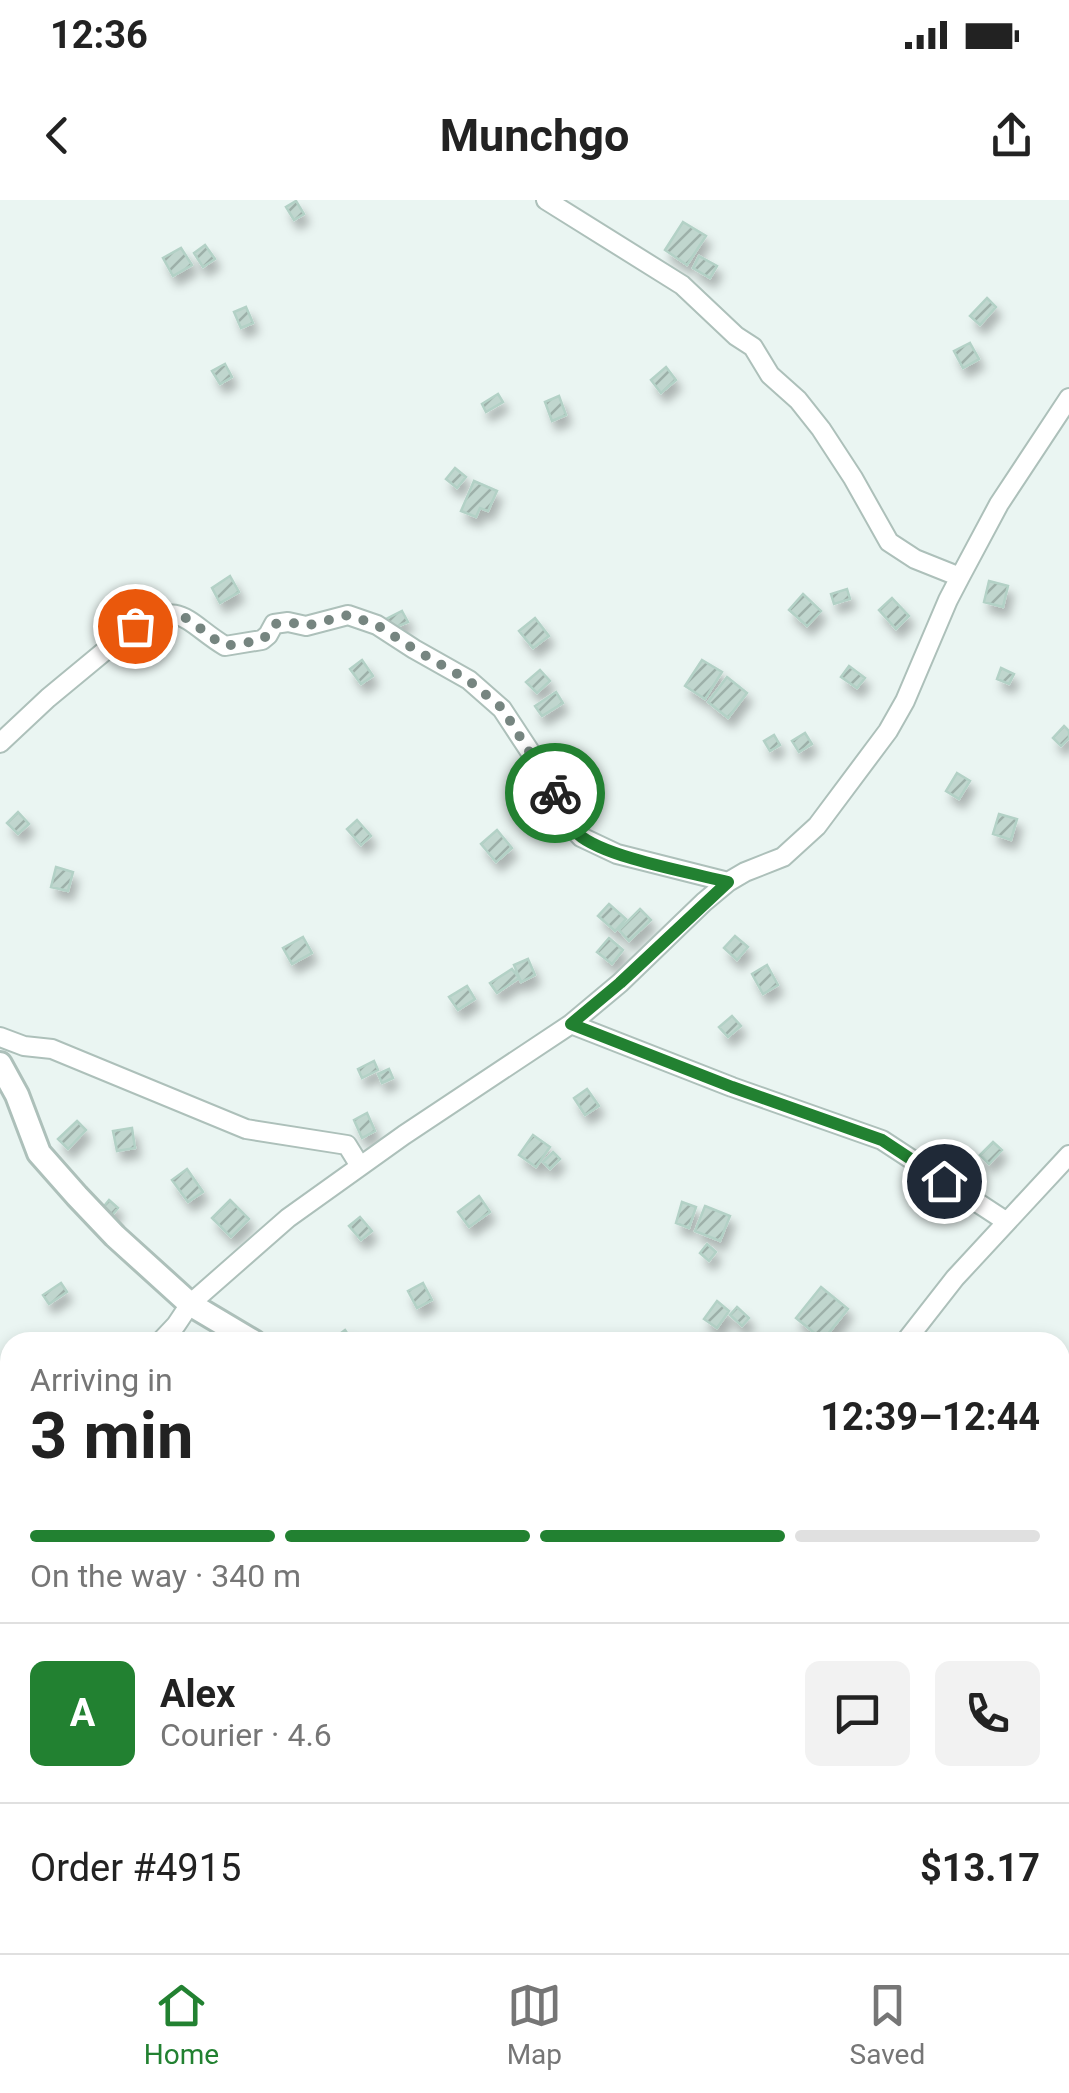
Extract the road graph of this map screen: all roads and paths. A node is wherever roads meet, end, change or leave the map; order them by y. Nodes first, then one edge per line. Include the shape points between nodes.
1 (546, 200) edge
2 (1069, 398) edge
3 (960, 577) junction
4 (0, 744) edge
5 (728, 882) junction
6 (571, 1024) junction
7 (0, 1037) edge
8 (0, 1064) edge
9 (1069, 1155) edge
10 (360, 1166) junction
11 (1006, 1222) junction
12 (190, 1304) junction
13 (170, 1332) edge
14 (237, 1332) edge
15 (913, 1332) edge

1 - 3 street via 682,285 754,348 770,375 821,428 890,542
2 - 3 street
3 - 5 street via 888,731 817,826 783,858
4 - 5 street via 151,617 191,620 225,646 262,640 274,624 306,626 348,615 377,625 502,708 581,837 617,854
5 - 6 street
6 - 10 street
6 - 11 street via 882,1140
7 - 10 street via 52,1049 246,1128 347,1145
8 - 12 street via 39,1153
9 - 11 street
10 - 12 street via 288,1218
11 - 15 street
12 - 13 street
12 - 14 street

